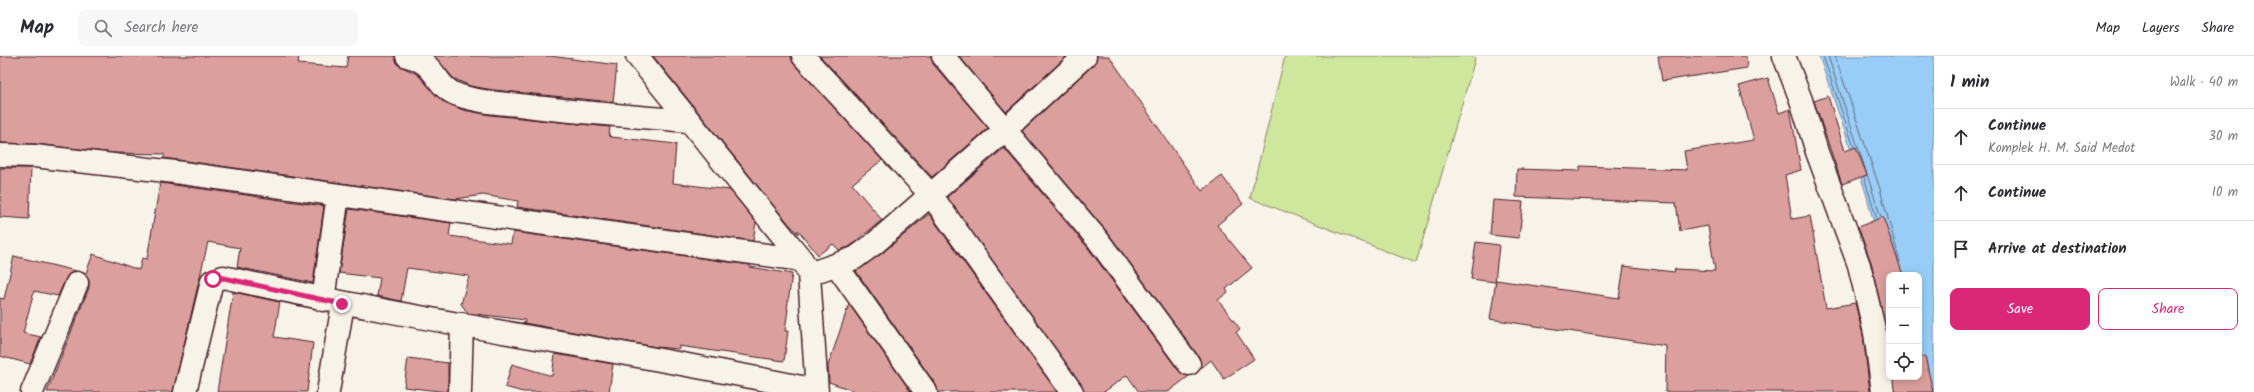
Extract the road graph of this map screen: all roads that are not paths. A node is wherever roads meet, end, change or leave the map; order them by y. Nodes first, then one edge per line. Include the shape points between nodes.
1 (406, 56) edge
2 (637, 56) edge
3 (804, 56) edge
4 (943, 56) edge
5 (1085, 56) edge
6 (1784, 56) edge
7 (687, 121) junction
8 (1006, 129) junction
9 (0, 155) edge
10 (338, 195) junction
11 (931, 195) junction
12 (837, 266) junction
13 (805, 267) junction
14 (77, 283) dead end
15 (333, 302) junction
16 (462, 324) junction
17 (1190, 364) dead end
18 (747, 384) edge
19 (816, 391) edge
20 (32, 392) edge
21 (185, 392) edge
22 (328, 392) edge
23 (460, 392) edge
24 (926, 392) edge
25 (1072, 392) edge
26 (1883, 392) edge

1 - 7 street via 416,58 433,70 443,86 450,91 480,100 563,111
2 - 7 street
3 - 11 street
4 - 8 street
5 - 8 street
6 - 26 street via 1802,100 1863,278 1875,334
7 - 13 street
8 - 11 street
8 - 17 street via 1098,240
9 - 10 street via 34,156 176,172
10 - 13 street
10 - 15 street
11 - 12 street via 874,244
11 - 25 street
12 - 13 street
12 - 24 street
13 - 19 street
14 - 20 street
15 - 16 street
15 - 21 street via 224,278 213,279
15 - 22 street
16 - 18 street
16 - 23 street
18 - 19 street

